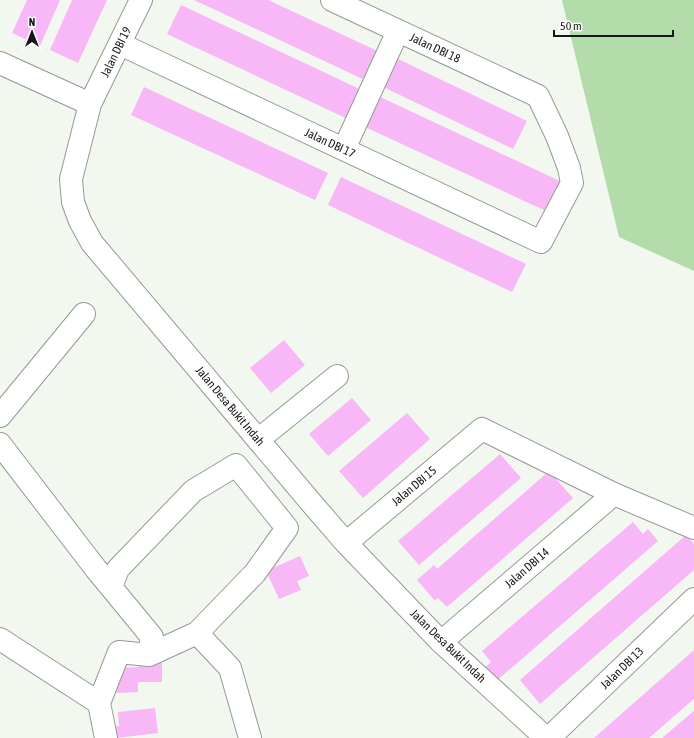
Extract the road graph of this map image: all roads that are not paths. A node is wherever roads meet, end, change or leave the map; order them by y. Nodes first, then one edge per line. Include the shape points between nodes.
1 (141, 0) edge
2 (332, 0) edge
3 (398, 31) junction
4 (120, 44) junction
5 (0, 63) edge
6 (90, 104) junction
7 (344, 149) junction
8 (541, 242) joint
9 (84, 314) dead end
10 (337, 376) dead end
11 (0, 416) edge
12 (258, 440) junction
13 (0, 444) edge
14 (614, 494) junction
15 (694, 528) edge
16 (346, 543) junction
17 (111, 587) junction
18 (694, 599) edge
19 (197, 633) junction
20 (0, 639) edge
21 (441, 642) junction
22 (149, 655) junction
23 (99, 703) junction
24 (106, 738) edge
25 (250, 738) edge
26 (546, 738) edge
27 (549, 738) edge

1 - 4 street, Jalan DBI 19
2 - 3 street, Jalan DBI 18
3 - 7 street
3 - 8 street, Jalan DBI 18 via 538,96 557,136 572,183
4 - 6 street, Jalan DBI 19
4 - 7 street, Jalan DBI 17
5 - 6 street
6 - 12 street, Jalan Desa Bukit Indah via 71,179 73,202 80,221 92,243
7 - 8 street, Jalan DBI 17
9 - 11 street
10 - 12 street
12 - 16 street, Jalan Desa Bukit Indah
13 - 17 street
14 - 15 street
14 - 16 street, Jalan DBI 15 via 482,429
14 - 21 street, Jalan DBI 14
16 - 21 street, Jalan Desa Bukit Indah
17 - 19 street via 118,569 193,491 236,465 287,528 255,573
17 - 22 street via 152,637
18 - 27 street, Jalan DBI 13
19 - 22 street
19 - 25 street via 230,668
20 - 23 street
21 - 26 street, Jalan Desa Bukit Indah
22 - 23 street via 119,652
23 - 24 street

